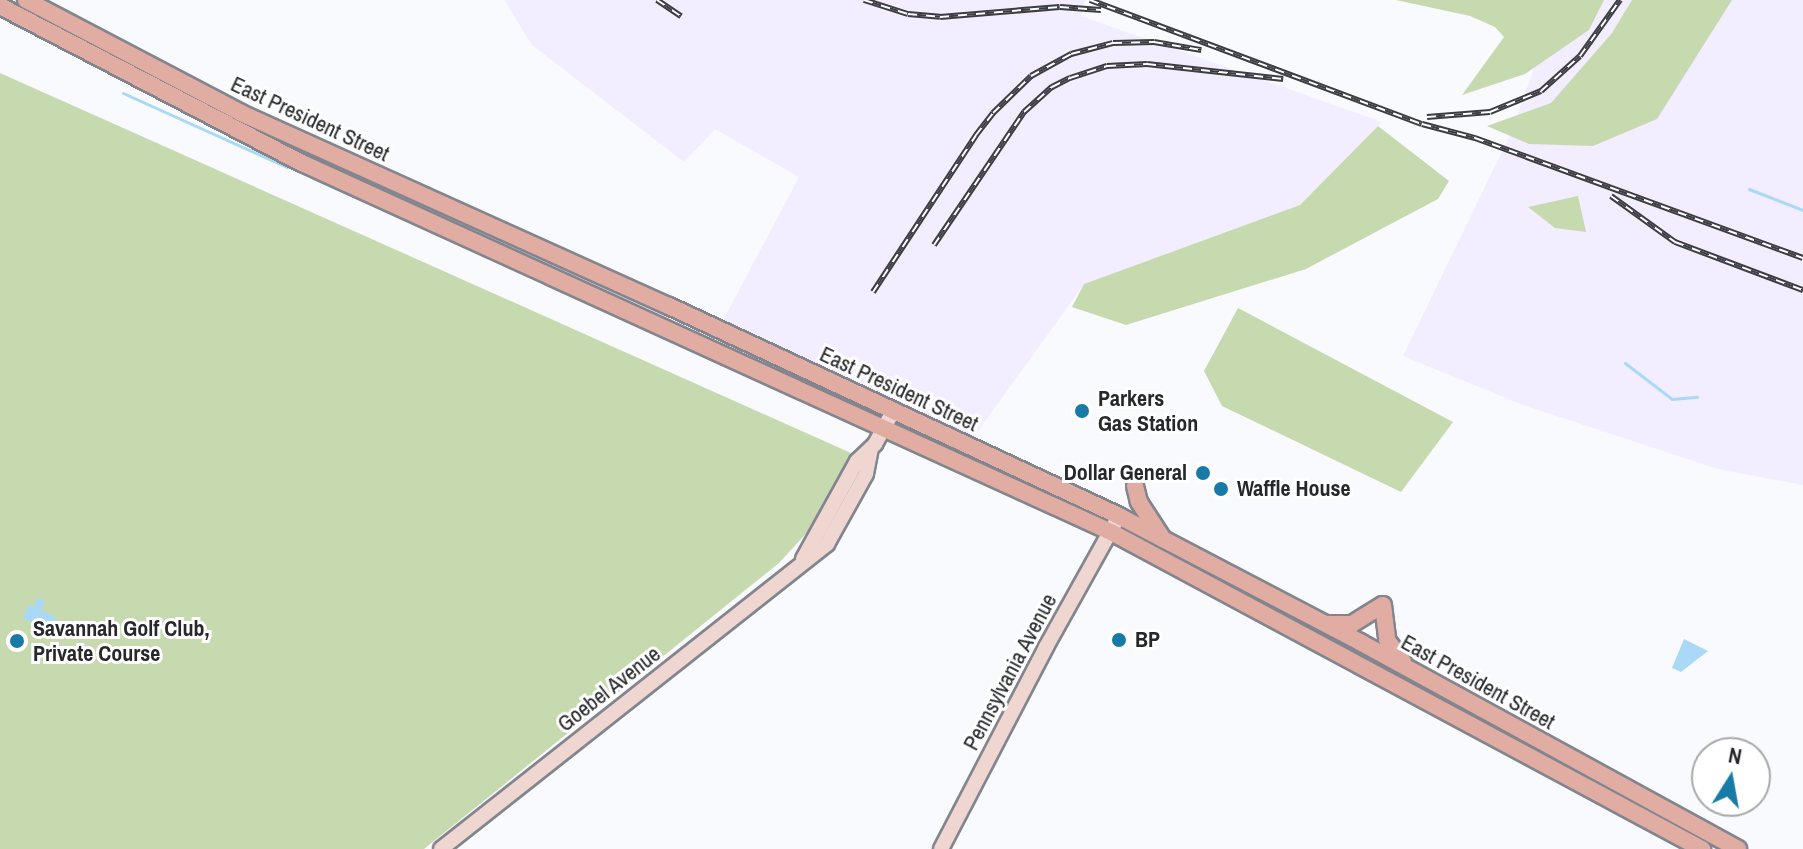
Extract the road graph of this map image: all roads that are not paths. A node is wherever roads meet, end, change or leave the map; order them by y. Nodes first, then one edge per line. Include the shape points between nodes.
1 (26, 0) edge
2 (0, 6) edge
3 (126, 73) junction
4 (197, 91) junction
5 (894, 410) junction
6 (886, 427) junction
7 (1135, 486) dead end
8 (1115, 524) junction
9 (1164, 540) junction
10 (1315, 620) junction
11 (1414, 672) junction
12 (441, 849) edge
13 (941, 849) edge
14 (1702, 849) edge
15 (1738, 849) edge

1 - 4 main road, East President Street
2 - 3 main road, East President Street
3 - 4 main road via 177,95
3 - 6 main road, East President Street via 302,163
4 - 5 main road, East President Street
5 - 6 street, Goebel Avenue
5 - 8 main road, East President Street
6 - 8 main road, East President Street
6 - 12 street, Goebel Avenue via 827,544
7 - 9 main road via 1139,502
8 - 9 main road, East President Street
8 - 13 street, Pennsylvania Avenue
8 - 14 main road, East President Street
9 - 10 main road, East President Street
10 - 11 main road, East President Street
10 - 11 main road via 1352,624 1383,605 1387,640
11 - 15 main road, East President Street

